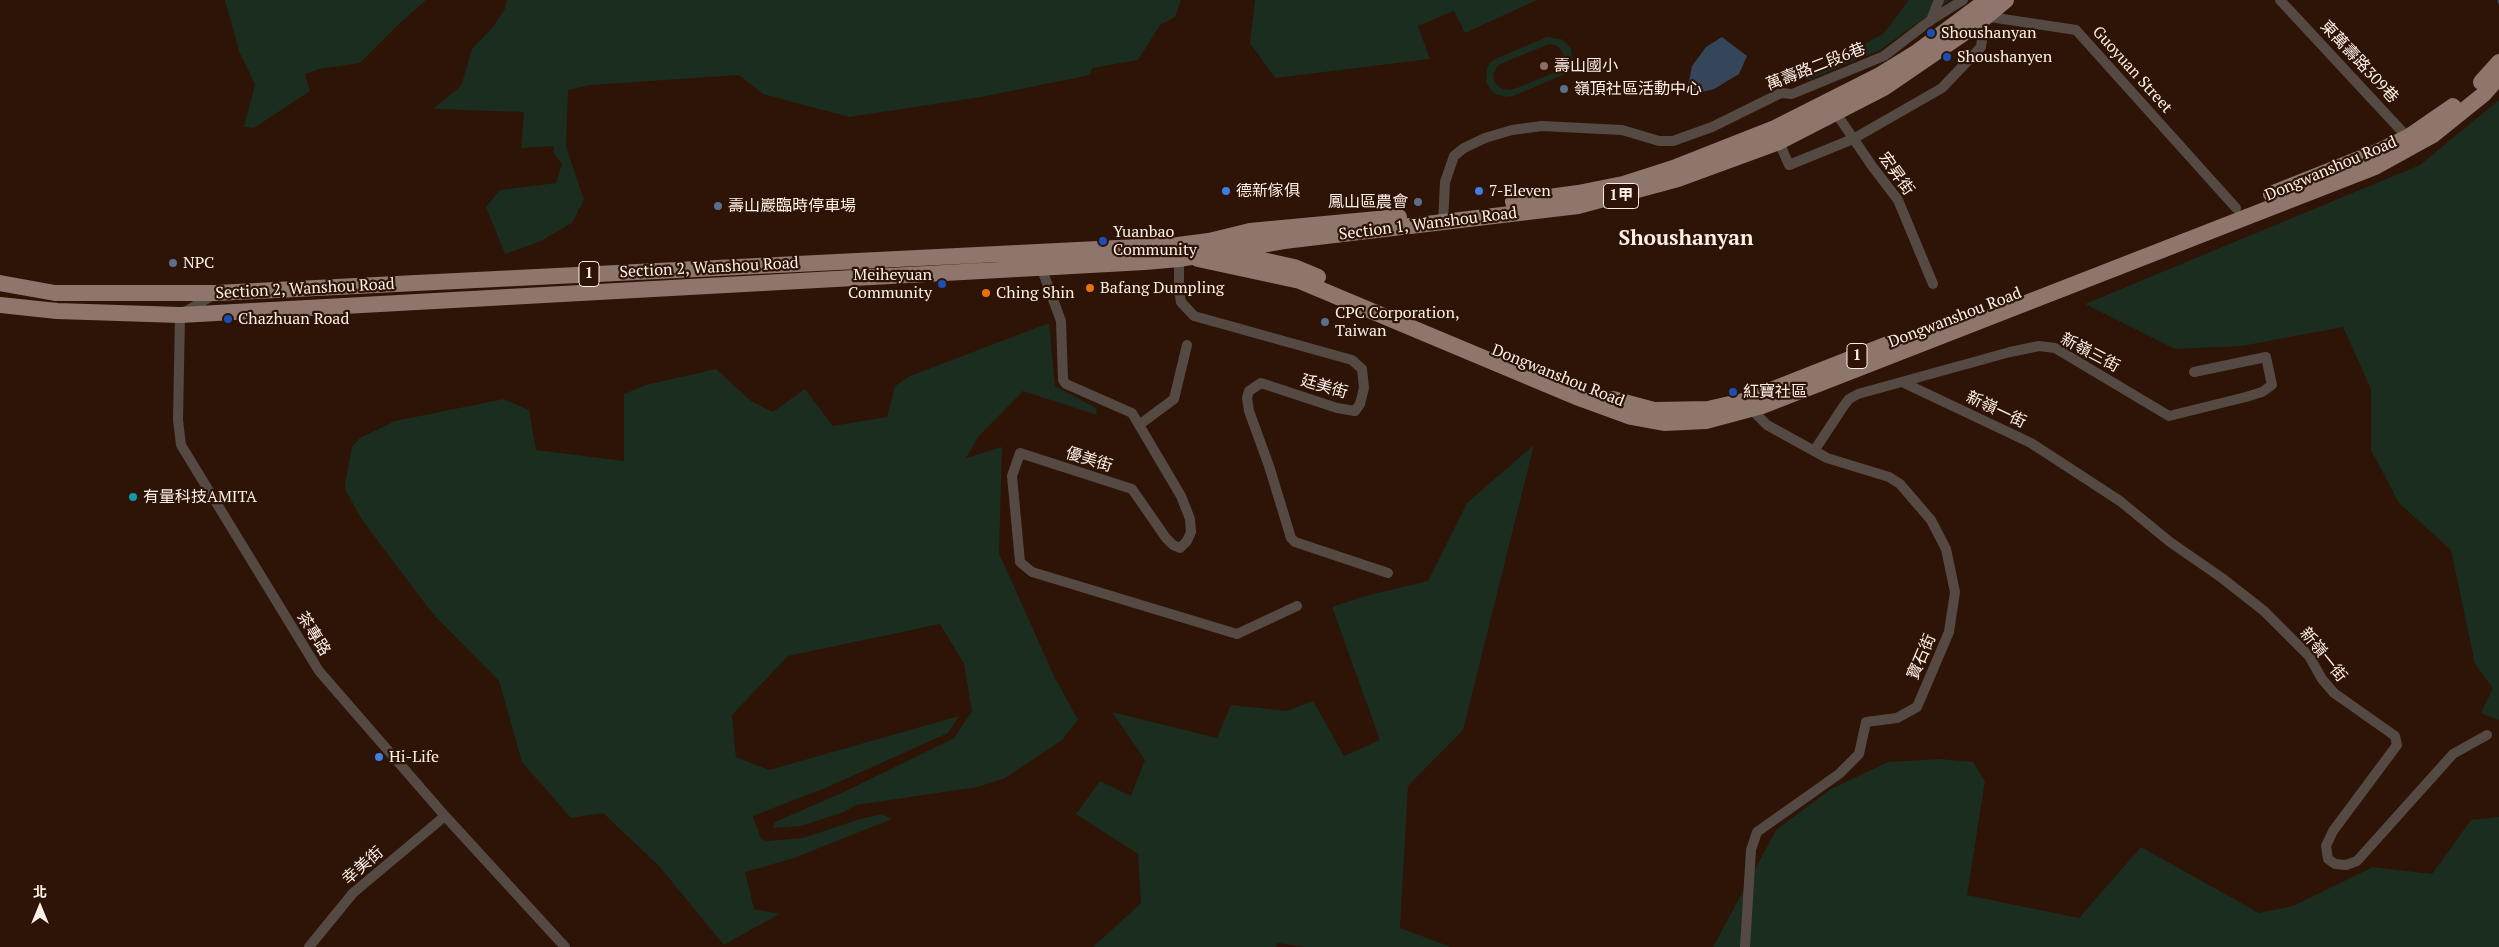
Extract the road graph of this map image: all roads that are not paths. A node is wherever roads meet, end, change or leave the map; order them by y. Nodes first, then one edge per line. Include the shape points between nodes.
1 (1939, 0) edge
2 (2006, 0) edge
3 (2280, 0) edge
4 (1978, 7) edge
5 (1930, 20) junction
6 (2499, 62) edge
7 (2492, 78) edge
8 (1836, 112) junction
9 (1853, 139) junction
10 (2411, 141) junction
11 (1778, 142) junction
12 (2236, 208) junction
13 (1442, 217) junction
14 (1210, 241) junction
15 (1284, 241) junction
16 (1224, 251) junction
17 (1183, 254) junction
18 (1287, 266) junction
19 (1041, 267) junction
20 (0, 283) edge
21 (1933, 284) dead end
22 (216, 293) junction
23 (0, 306) edge
24 (180, 315) junction
25 (1187, 345) dead end
26 (2194, 372) dead end
27 (1902, 382) junction
28 (1747, 405) junction
29 (1139, 425) junction
30 (1814, 451) junction
31 (1388, 574) dead end
32 (1297, 606) dead end
33 (2487, 735) dead end
34 (445, 816) junction
35 (309, 947) edge
36 (565, 947) edge
37 (1745, 947) edge

1 - 5 street
2 - 4 main road, Section 1, Wanshou Road / 1甲
3 - 10 street, 東萬壽路309巷
4 - 5 street, 萬壽路二段6巷
4 - 8 main road, Section 1, Wanshou Road / 1甲 via 1884,88
4 - 9 street via 1981,47 1942,88
4 - 12 street, Guoyuan Street via 2076,30
4 - 13 main road, Section 1, Wanshou Road / 1甲 via 1878,76 1728,148 1623,184
5 - 13 street, 萬壽路二段6巷 via 1884,56 1864,66 1792,94 1781,94 1712,127 1673,141 1659,141 1622,130 1542,126 1486,138 1454,156 1445,182
6 - 7 main road, 1
7 - 10 main road, Dongwanshou Road / 1
7 - 10 main road, Dongwanshou Road / 1 via 2457,117
8 - 9 street, 宏昇街
8 - 11 main road, Section 1, Wanshou Road / 1甲
9 - 11 street via 1789,165
9 - 21 street, 宏昇街 via 1898,200
10 - 12 main road, Dongwanshou Road / 1
10 - 28 main road, Dongwanshou Road / 1 via 2375,167
11 - 13 main road, Section 1, Wanshou Road / 1甲 via 1623,196 1578,206
12 - 28 main road, Dongwanshou Road / 1
13 - 14 main road, Section 1, Wanshou Road / 1甲 via 1250,232
13 - 15 main road, Section 1, Wanshou Road / 1甲
14 - 16 main road, Dongwanshou Road / 1
14 - 17 main road, Section 2, Wanshou Road / 1
15 - 16 main road, Section 1, Wanshou Road / 1甲
15 - 18 main road via 1282,247
16 - 17 main road, Section 1, Wanshou Road / 1甲
16 - 18 main road, Dongwanshou Road / 1
17 - 19 main road, Section 2, Wanshou Road / 1
17 - 22 main road, Section 2, Wanshou Road / 1
17 - 28 main road, Dongwanshou Road / 1 via 1300,281 1631,417 1664,423 1706,421
17 - 31 street, 廷美街 via 1179,291 1182,302 1194,316 1352,360 1362,369 1364,388 1355,411 1260,383 1249,390 1248,411 1291,538
18 - 28 main road, Dongwanshou Road / 1 via 1631,406 1678,411
19 - 24 main road, Section 2, Wanshou Road / 1
19 - 29 street, 優美街 via 1061,321 1063,380 1132,413
20 - 22 main road, Section 2, Wanshou Road / 1 via 55,293
22 - 24 street
23 - 24 main road, Section 2, Wanshou Road / 1 via 49,311
24 - 34 street, 茶專路 via 178,420 181,445 319,671
25 - 29 street via 1174,399
26 - 27 street, 新嶺三街 via 2266,356 2272,385 2246,397 2169,416 2055,348 2039,346
27 - 30 street, 新嶺三街 via 1849,399
27 - 33 street, 新嶺一街 via 2031,443 2120,501 2264,611 2309,656 2334,693 2395,736 2397,745 2326,846 2328,858 2334,864 2346,866 2357,861 2453,754
28 - 30 street, 寶石街 via 1767,425
29 - 32 street, 優美街 via 1181,496 1190,519 1191,532 1187,541 1180,548 1166,538 1132,489 1020,454 1012,476 1020,562 1032,572 1237,634
30 - 37 street, 寶石街 via 1890,478 1909,492 1931,520 1946,549 1955,592 1949,632 1917,706 1897,718 1866,722 1859,754 1839,774 1757,832 1751,850
34 - 35 street, 幸美街 via 353,893
34 - 36 street, 茶專路

